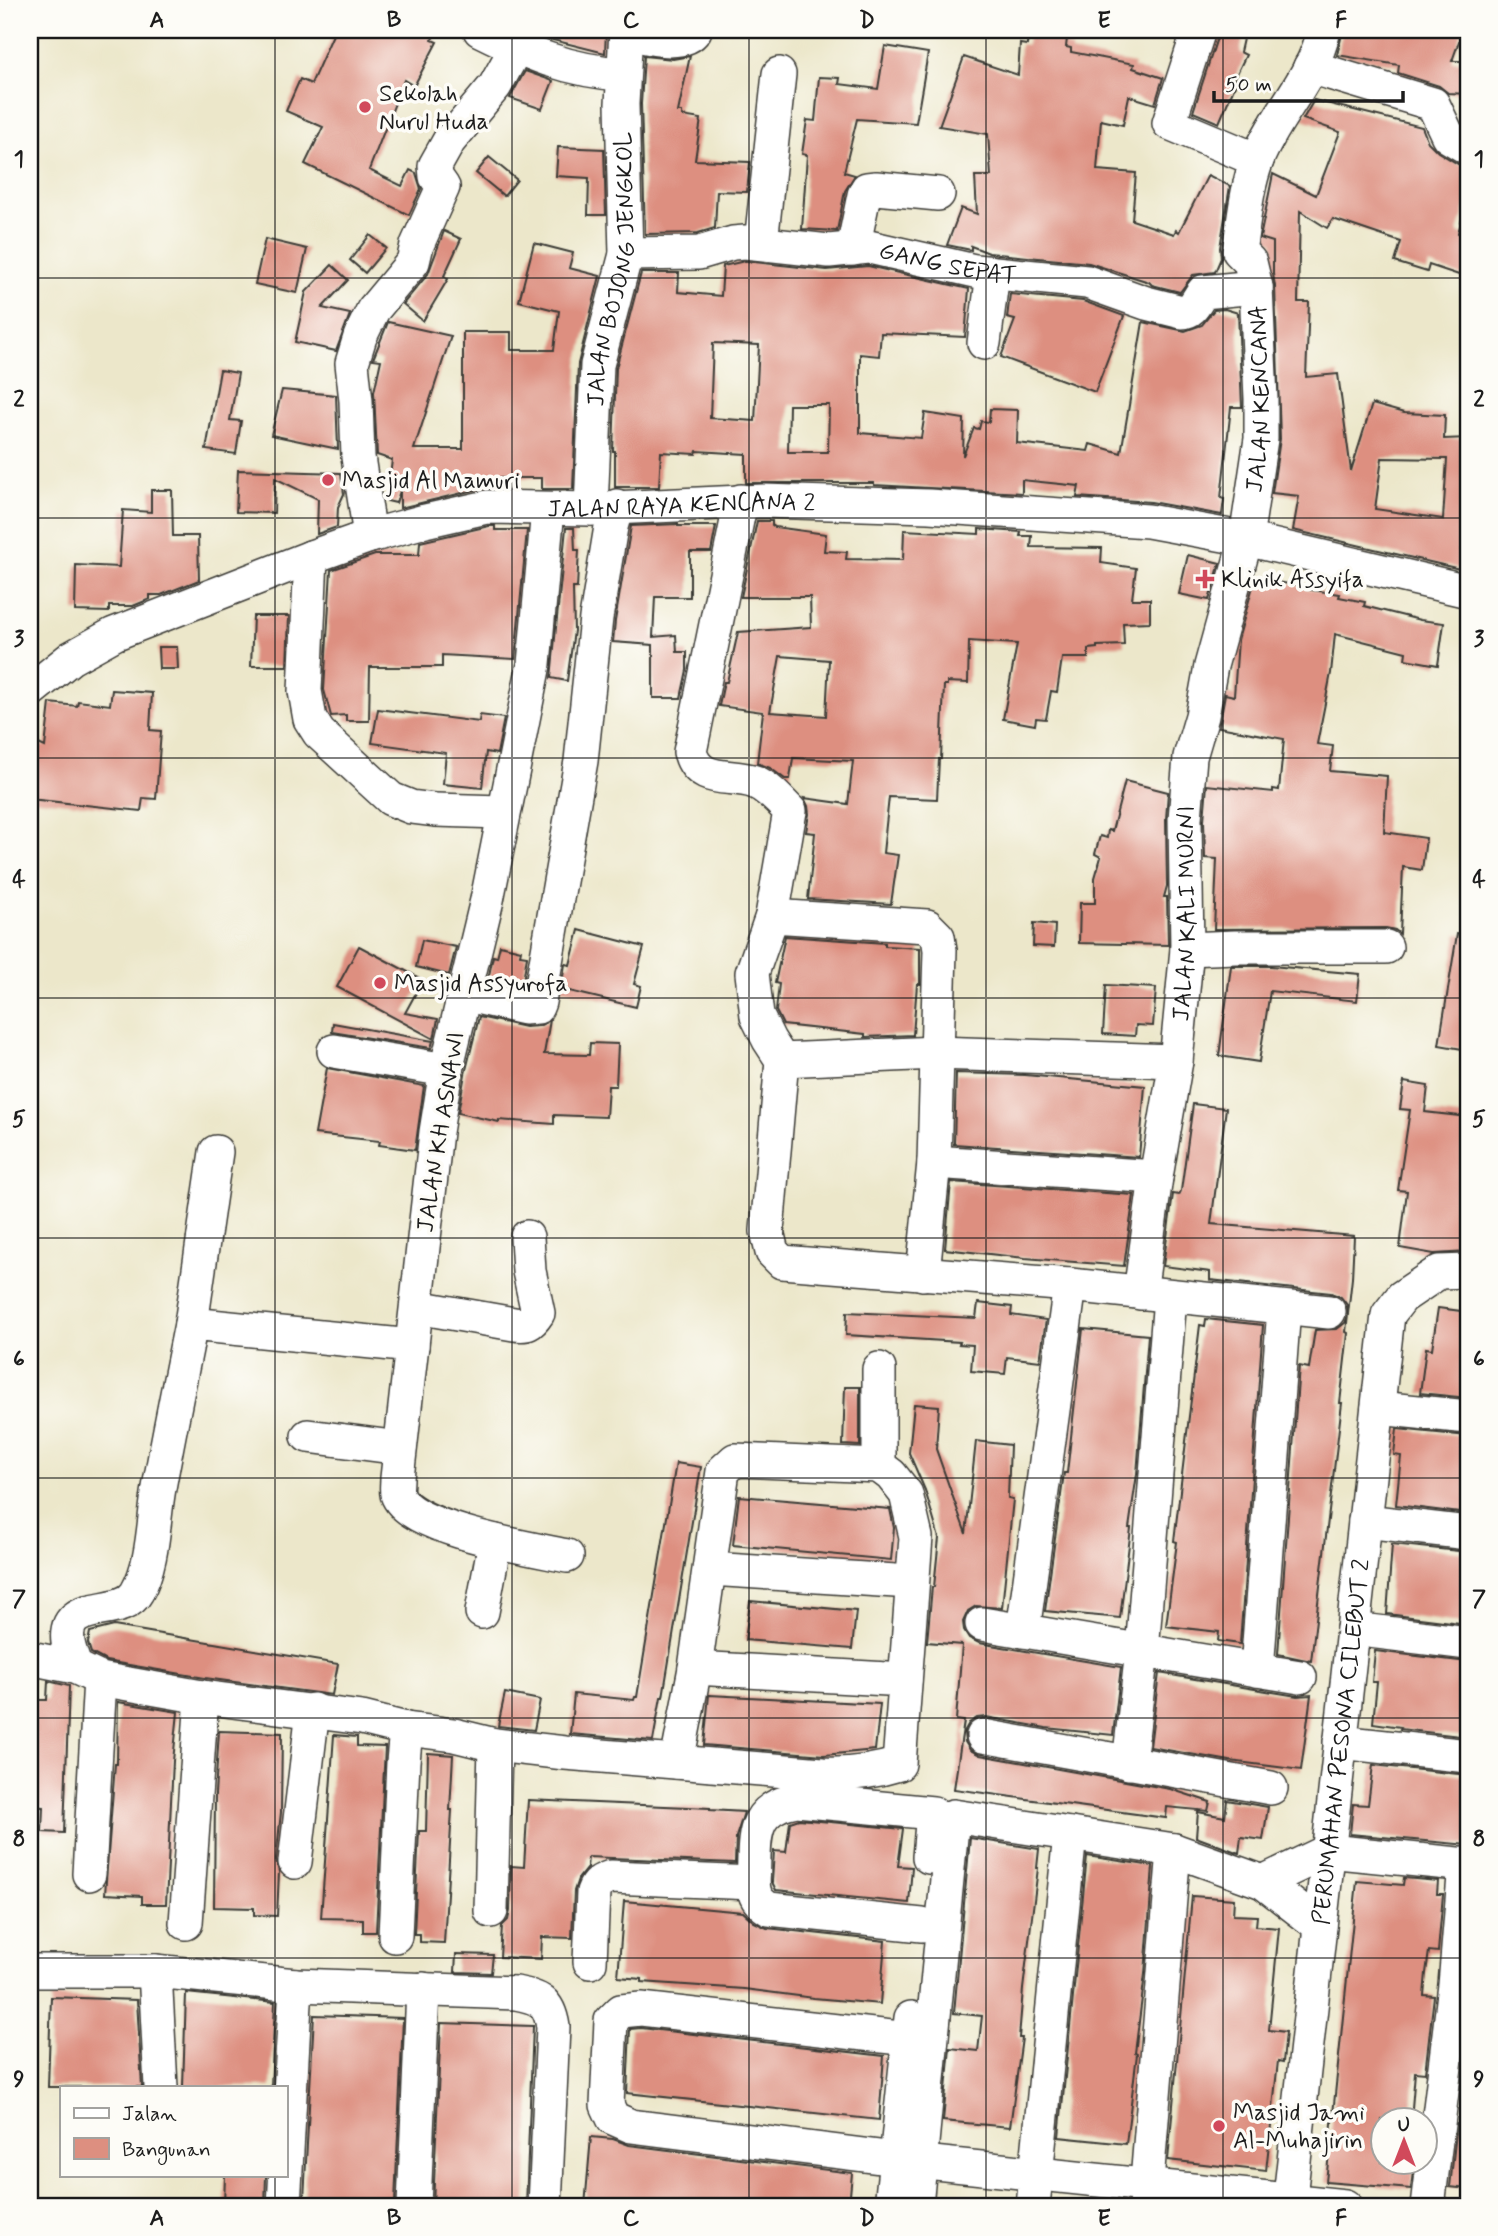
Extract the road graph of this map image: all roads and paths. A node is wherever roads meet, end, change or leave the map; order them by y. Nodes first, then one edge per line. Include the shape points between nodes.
1 (480, 30) edge
2 (695, 30) edge
3 (1199, 30) edge
4 (626, 31) edge
5 (1313, 32) edge
6 (516, 48) junction
7 (1310, 67) junction
8 (622, 74) junction
9 (779, 74) dead end
10 (1468, 148) edge
11 (1257, 160) junction
12 (939, 194) dead end
13 (761, 243) junction
14 (853, 249) junction
15 (626, 254) junction
16 (993, 273) junction
17 (1256, 287) junction
18 (984, 343) dead end
19 (741, 500) junction
20 (604, 508) junction
21 (548, 509) junction
22 (370, 536) junction
23 (1246, 539) junction
24 (311, 557) junction
25 (1468, 591) edge
26 (30, 691) edge
27 (502, 812) junction
28 (772, 916) junction
29 (1386, 947) dead end
30 (1186, 950) junction
31 (463, 994) junction
32 (334, 1051) dead end
33 (936, 1053) junction
34 (782, 1060) junction
35 (1176, 1061) junction
36 (446, 1070) junction
37 (216, 1152) dead end
38 (933, 1162) junction
39 (1156, 1177) junction
40 (527, 1237) dead end
41 (1468, 1271) edge
42 (923, 1275) junction
43 (1070, 1285) junction
44 (1415, 1287) junction
45 (1468, 1294) edge
46 (1155, 1295) junction
47 (417, 1307) junction
48 (1284, 1308) junction
49 (1329, 1312) dead end
50 (191, 1324) junction
51 (412, 1346) junction
52 (879, 1368) dead end
53 (1378, 1408) junction
54 (1468, 1417) edge
55 (308, 1436) dead end
56 (400, 1448) junction
57 (878, 1466) junction
58 (1365, 1521) junction
59 (1468, 1533) edge
60 (495, 1541) junction
61 (567, 1556) dead end
62 (710, 1569) junction
63 (911, 1582) junction
64 (482, 1612) dead end
65 (982, 1624) dead end
66 (1353, 1629) junction
67 (1023, 1631) junction
68 (1468, 1643) edge
69 (1142, 1651) junction
70 (30, 1658) edge
71 (695, 1668) junction
72 (1257, 1670) junction
73 (87, 1673) junction
74 (1300, 1677) dead end
75 (905, 1680) junction
76 (202, 1697) junction
77 (313, 1710) junction
78 (406, 1729) junction
79 (983, 1736) dead end
80 (1340, 1742) junction
81 (495, 1745) junction
82 (1468, 1756) edge
83 (677, 1762) junction
84 (1129, 1763) junction
85 (1270, 1788) dead end
86 (1070, 1834) junction
87 (1174, 1850) junction
88 (1328, 1851) junction
89 (295, 1862) dead end
90 (1467, 1865) edge
91 (89, 1874) dead end
92 (1263, 1882) junction
93 (753, 1883) junction
94 (491, 1911) dead end
95 (186, 1923) dead end
96 (922, 1925) junction
97 (1320, 1926) junction
98 (395, 1936) dead end
99 (590, 1962) dead end
100 (30, 1971) edge
101 (155, 1971) junction
102 (296, 1985) junction
103 (1461, 1986) edge
104 (423, 1989) junction
105 (909, 2039) junction
106 (161, 2086) edge
107 (1455, 2100) edge
108 (287, 2151) edge
109 (908, 2160) junction
110 (286, 2176) edge
111 (1035, 2191) edge
112 (1146, 2196) edge
113 (1289, 2204) edge
114 (284, 2206) edge
115 (414, 2206) edge
116 (545, 2206) edge
117 (891, 2206) edge
118 (916, 2206) edge
119 (1345, 2206) edge
120 (1428, 2206) edge

1 - 6 street
2 - 4 street via 678,40
3 - 11 street via 1169,123
4 - 8 street, JALAN BOJONG JENGKOL
5 - 7 street, JALAN KENCANA via 1316,57
6 - 8 street via 579,70
6 - 22 street via 495,86 449,141 435,166 443,187 413,262 373,310 352,363 358,457
7 - 10 street via 1433,104 1448,136
7 - 11 street, JALAN KENCANA
8 - 15 street, JALAN BOJONG JENGKOL
9 - 13 street
11 - 17 street, JALAN KENCANA via 1239,251 1250,262
12 - 14 street via 867,189
13 - 14 street, GANG SEPAT via 829,251
13 - 15 street, GANG SEPAT via 733,243 699,253
14 - 16 street, GANG SEPAT via 869,247
15 - 20 street, JALAN BOJONG JENGKOL via 597,365
16 - 17 street, GANG SEPAT via 1087,282 1182,312 1192,309 1203,292
16 - 18 street
17 - 23 street, JALAN KENCANA via 1262,417
19 - 20 street, JALAN RAYA KENCANA 2
19 - 23 street, JALAN RAYA KENCANA 2 via 929,506 1148,521
19 - 28 street via 690,752 693,764 704,773 754,781 790,811
20 - 21 street, JALAN RAYA KENCANA 2
20 - 31 street, JALAN BOJONG JENGKOL via 611,527 581,761 539,1002 537,1007 524,1008
21 - 22 street, JALAN RAYA KENCANA 2 via 487,507
21 - 27 street, JALAN KH ASNAWI via 534,664
22 - 24 street, JALAN RAYA KENCANA 2
23 - 25 street, JALAN RAYA KENCANA 2
23 - 30 street, JALAN KALI MURNI via 1190,757 1185,819
24 - 26 street, JALAN RAYA KENCANA 2 via 114,634 71,658
24 - 27 street via 305,691 310,719 319,733 391,799 435,810
27 - 31 street, JALAN KH ASNAWI
28 - 33 street via 927,926 938,937 940,950
28 - 34 street via 752,973 757,1016
29 - 30 street
30 - 35 street, JALAN KALI MURNI
31 - 36 street, JALAN KH ASNAWI
32 - 36 street
33 - 34 street
33 - 35 street
33 - 38 street
34 - 42 street via 767,1231 772,1252 782,1262
35 - 39 street, JALAN KALI MURNI
36 - 47 street, JALAN KH ASNAWI
37 - 50 street
38 - 39 street
38 - 42 street
39 - 46 street, JALAN KALI MURNI
40 - 47 street via 538,1313 526,1326
41 - 44 street, PERUMAHAN PESONA CILEBUT 2 via 1439,1272
42 - 43 street
43 - 46 street
43 - 67 street
44 - 45 street
44 - 53 street, PERUMAHAN PESONA CILEBUT 2 via 1388,1315
46 - 48 street
46 - 69 street, JALAN KALI MURNI
47 - 51 street, JALAN KH ASNAWI
48 - 49 street
48 - 72 street
50 - 51 street
50 - 73 street via 146,1571 133,1599 120,1606 81,1612 67,1640
51 - 56 street, JALAN KH ASNAWI
52 - 57 street
53 - 54 street
53 - 58 street, PERUMAHAN PESONA CILEBUT 2
55 - 56 street
56 - 60 street, JALAN KH ASNAWI via 398,1496 407,1506 445,1528
57 - 62 street via 735,1460 723,1471
57 - 63 street via 906,1494 916,1537
58 - 59 street
58 - 66 street, PERUMAHAN PESONA CILEBUT 2
60 - 61 street, JALAN KH ASNAWI
60 - 64 street
62 - 63 street
62 - 71 street
63 - 75 street
65 - 67 street
66 - 68 street
66 - 80 street, PERUMAHAN PESONA CILEBUT 2
67 - 69 street
69 - 72 street
69 - 84 street, JALAN KALI MURNI
70 - 73 street
71 - 75 street
71 - 83 street
72 - 74 street
73 - 76 street
73 - 91 street
75 - 83 street via 899,1764 849,1775
76 - 77 street
76 - 95 street
77 - 78 street
77 - 89 street
78 - 81 street
78 - 98 street
79 - 84 street
80 - 82 street
80 - 88 street, PERUMAHAN PESONA CILEBUT 2
81 - 83 street
81 - 94 street
84 - 85 street
86 - 87 street
86 - 109 street via 953,1816
86 - 111 street
87 - 92 street
87 - 112 street
88 - 90 street
88 - 92 street
88 - 97 street, PERUMAHAN PESONA CILEBUT 2
90 - 103 street
92 - 97 street
93 - 96 street via 758,1902 769,1909
93 - 96 street via 757,1826 770,1808 781,1803 797,1800 933,1813
93 - 99 street via 602,1880 593,1892
96 - 105 street
97 - 113 street, PERUMAHAN PESONA CILEBUT 2
100 - 101 street
101 - 102 street
101 - 106 street
102 - 104 street
102 - 108 street
103 - 107 street
104 - 115 street
104 - 116 street via 516,1993 543,2002 551,2013
105 - 109 street
105 - 109 street via 641,2009 621,2011 611,2021 607,2105 610,2114 631,2126
107 - 120 street
109 - 111 street
109 - 117 street
109 - 118 street
110 - 114 street
111 - 112 street
112 - 113 street
113 - 119 street

